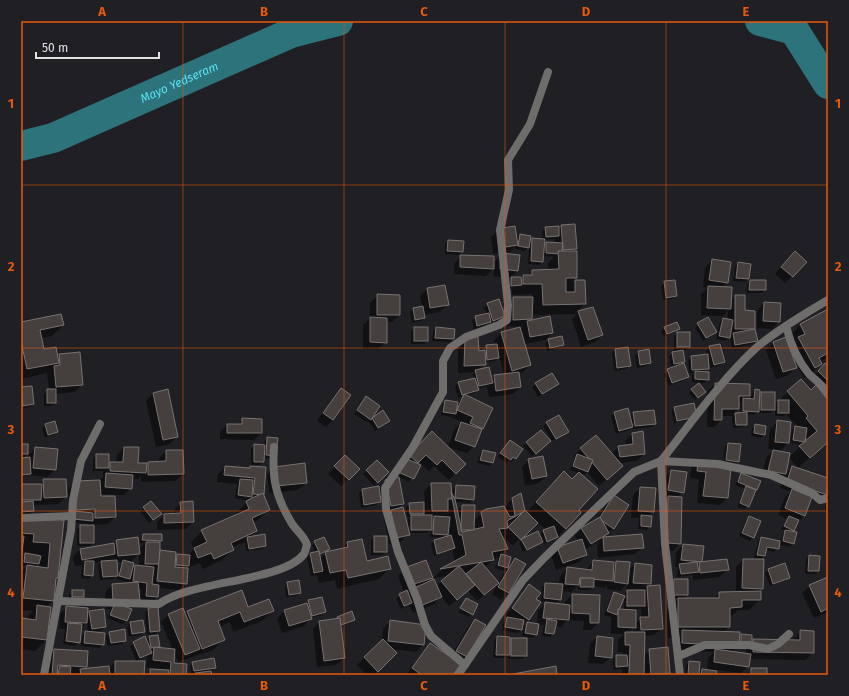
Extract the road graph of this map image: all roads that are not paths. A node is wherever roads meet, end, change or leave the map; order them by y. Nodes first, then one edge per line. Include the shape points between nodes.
1 (548, 72) dead end
2 (828, 300) edge
3 (786, 326) junction
4 (828, 394) edge
5 (100, 424) dead end
6 (274, 447) dead end
7 (661, 461) junction
8 (828, 498) edge
9 (72, 516) junction
10 (21, 518) edge
11 (57, 600) junction
12 (789, 634) dead end
13 (679, 656) junction
14 (465, 665) junction
15 (44, 675) edge
16 (458, 675) edge
17 (680, 675) edge

1 - 14 street via 530,124 508,160 509,190 500,230 508,305 507,320 466,337 450,348 443,361 443,392 385,488 388,516 425,625 431,636
2 - 3 street
3 - 4 street via 809,374 824,386
3 - 7 street via 757,348 720,387
5 - 9 street via 82,461
6 - 11 street via 273,473 280,503 307,545 303,554 290,564 271,572 187,590 158,604
7 - 8 street via 718,464 771,475 812,493 820,500
7 - 13 street via 665,544
7 - 14 street via 634,472 545,557 523,580
9 - 10 street
9 - 11 street
11 - 15 street
12 - 13 street via 768,649 705,645
13 - 17 street
14 - 16 street

